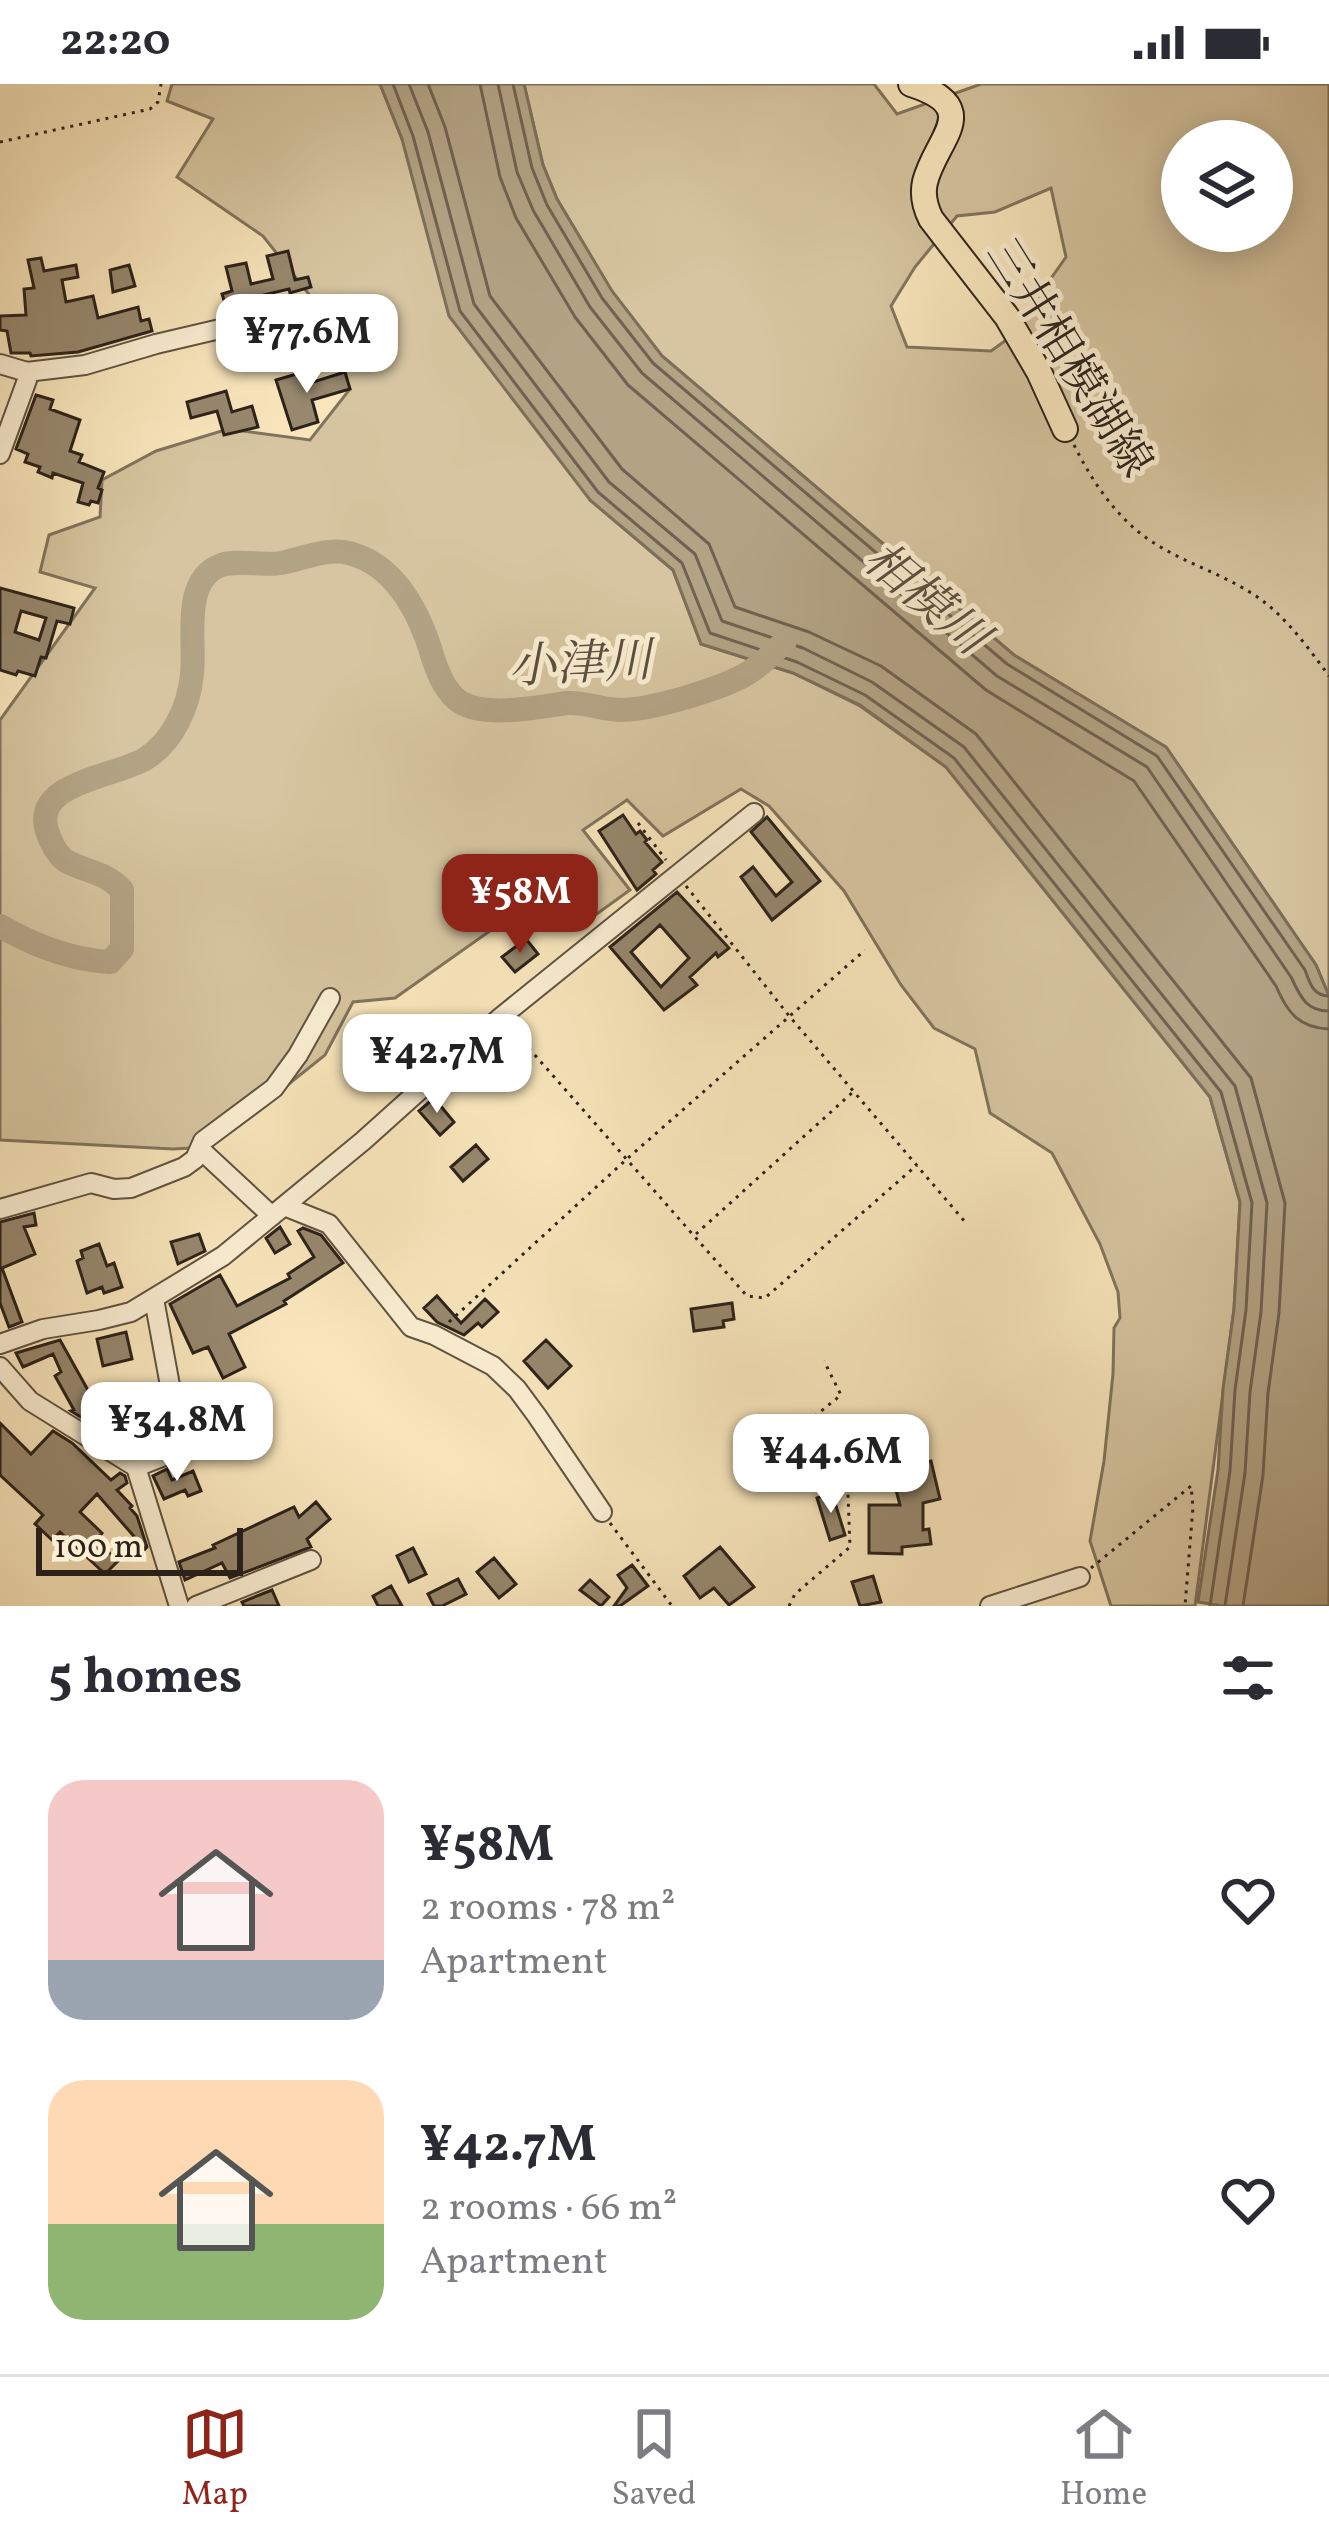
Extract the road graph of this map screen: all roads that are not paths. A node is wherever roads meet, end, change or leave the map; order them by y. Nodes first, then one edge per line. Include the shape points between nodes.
1 (911, 84) edge
2 (305, 309) dead end
3 (0, 364) edge
4 (27, 372) junction
5 (1066, 430) road end
6 (0, 454) edge
7 (754, 813) dead end
8 (330, 998) dead end
9 (200, 1149) junction
10 (0, 1209) edge
11 (278, 1211) junction
12 (154, 1299) junction
13 (0, 1344) edge
14 (0, 1367) edge
15 (136, 1467) junction
16 (602, 1512) road end
17 (311, 1560) dead end
18 (1080, 1577) road end
19 (178, 1606) edge
20 (196, 1606) edge
21 (990, 1606) edge

1 - 5 main road, 三井相模湖線 via 942,100 952,125 926,180 925,206 1007,317
2 - 4 street
3 - 4 street
4 - 6 street
7 - 11 street
8 - 9 street via 274,1088
9 - 10 street via 184,1168 131,1189 92,1183
9 - 11 street
11 - 12 street
11 - 16 street via 328,1224 411,1328 494,1366
12 - 13 street via 131,1312
12 - 15 street via 171,1391 189,1434 177,1451
14 - 15 street via 30,1401
15 - 19 street
17 - 20 street
18 - 21 street

